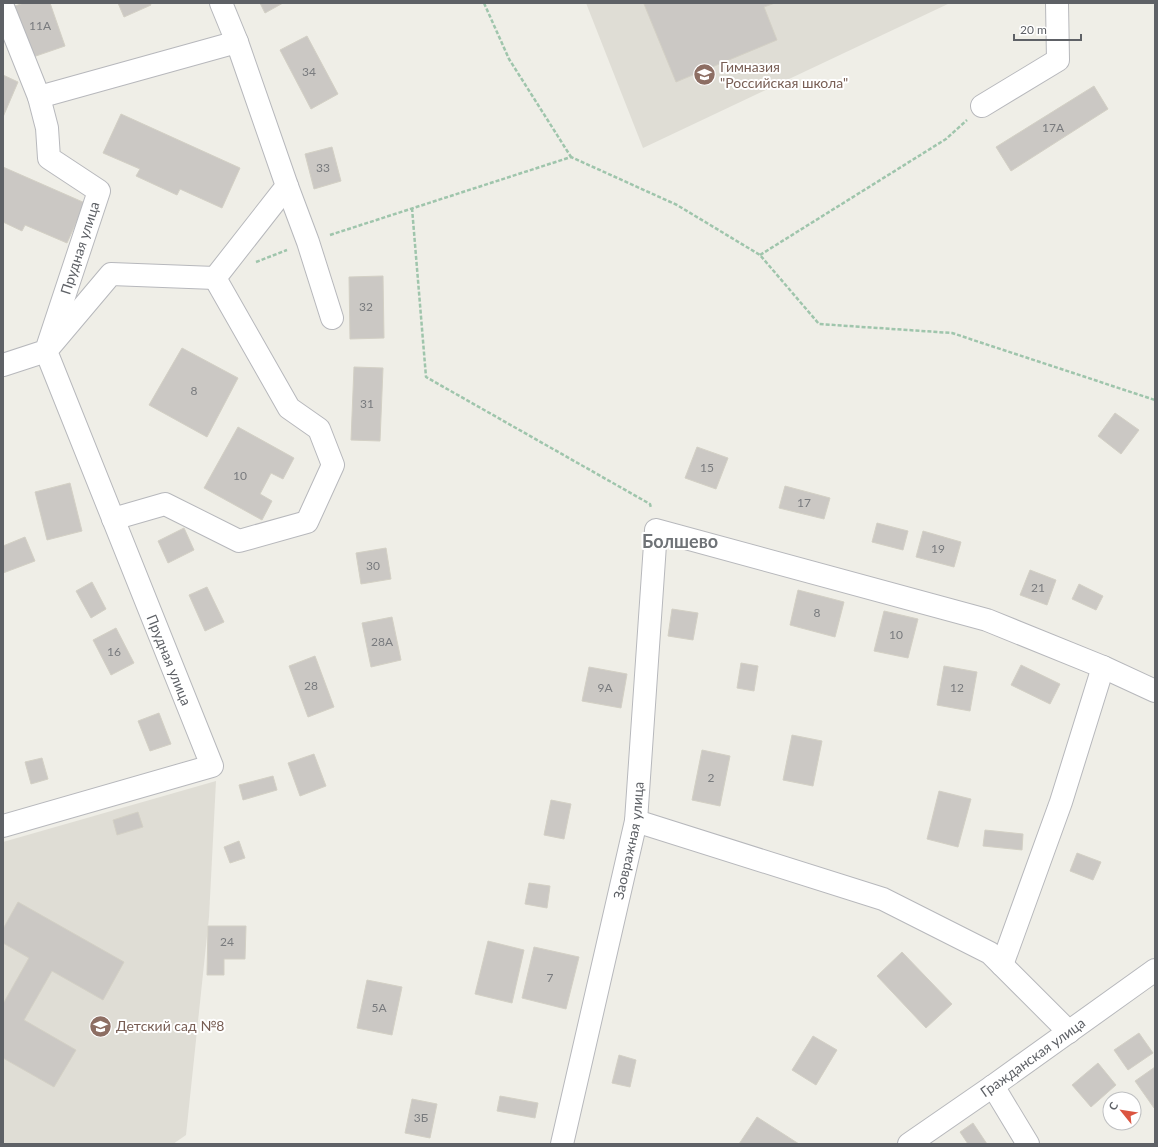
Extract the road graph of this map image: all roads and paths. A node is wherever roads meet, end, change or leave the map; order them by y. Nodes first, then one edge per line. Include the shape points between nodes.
1 (221, 3) edge
2 (484, 3) edge
3 (1057, 3) edge
4 (3, 7) edge
5 (237, 42) junction
6 (39, 97) junction
7 (982, 106) joint
8 (572, 156) junction
9 (287, 186) junction
10 (412, 208) junction
11 (308, 242) junction
12 (760, 254) junction
13 (251, 264) dead end
14 (215, 278) junction
15 (332, 318) dead end
16 (46, 351) junction
17 (3, 365) edge
18 (1155, 400) edge
19 (113, 519) junction
20 (656, 530) junction
21 (1103, 667) junction
22 (1155, 691) edge
23 (636, 821) junction
24 (3, 826) edge
25 (1002, 965) junction
26 (1155, 970) edge
27 (1070, 1032) junction
28 (993, 1086) junction
29 (562, 1144) edge
30 (909, 1144) edge
31 (1028, 1144) edge

1 - 5 street
2 - 8 path via 509,59
3 - 7 street via 1058,60
4 - 6 street
5 - 6 street
5 - 9 street
6 - 16 street, Прудная улица via 47,128 49,158 99,191
7 - 12 path via 946,139
8 - 10 path
8 - 12 path via 677,205
9 - 11 street
9 - 14 street
10 - 11 path
10 - 20 path via 426,377 650,504
11 - 13 path
11 - 15 street
12 - 18 path via 819,324 952,333
14 - 16 street via 110,274
14 - 19 street via 289,408 319,429 333,465 307,522 240,541 165,504
16 - 17 street
16 - 19 street, Прудная улица
19 - 24 street, Прудная улица via 212,766
20 - 21 street via 987,620
20 - 23 street, Заовражная улица
21 - 22 street
21 - 25 street via 1061,802
23 - 25 street via 883,900 990,953
23 - 29 street, Заовражная улица
25 - 27 street
26 - 27 street, Гражданская улица
27 - 28 street, Гражданская улица
28 - 30 street, Гражданская улица
28 - 31 street

